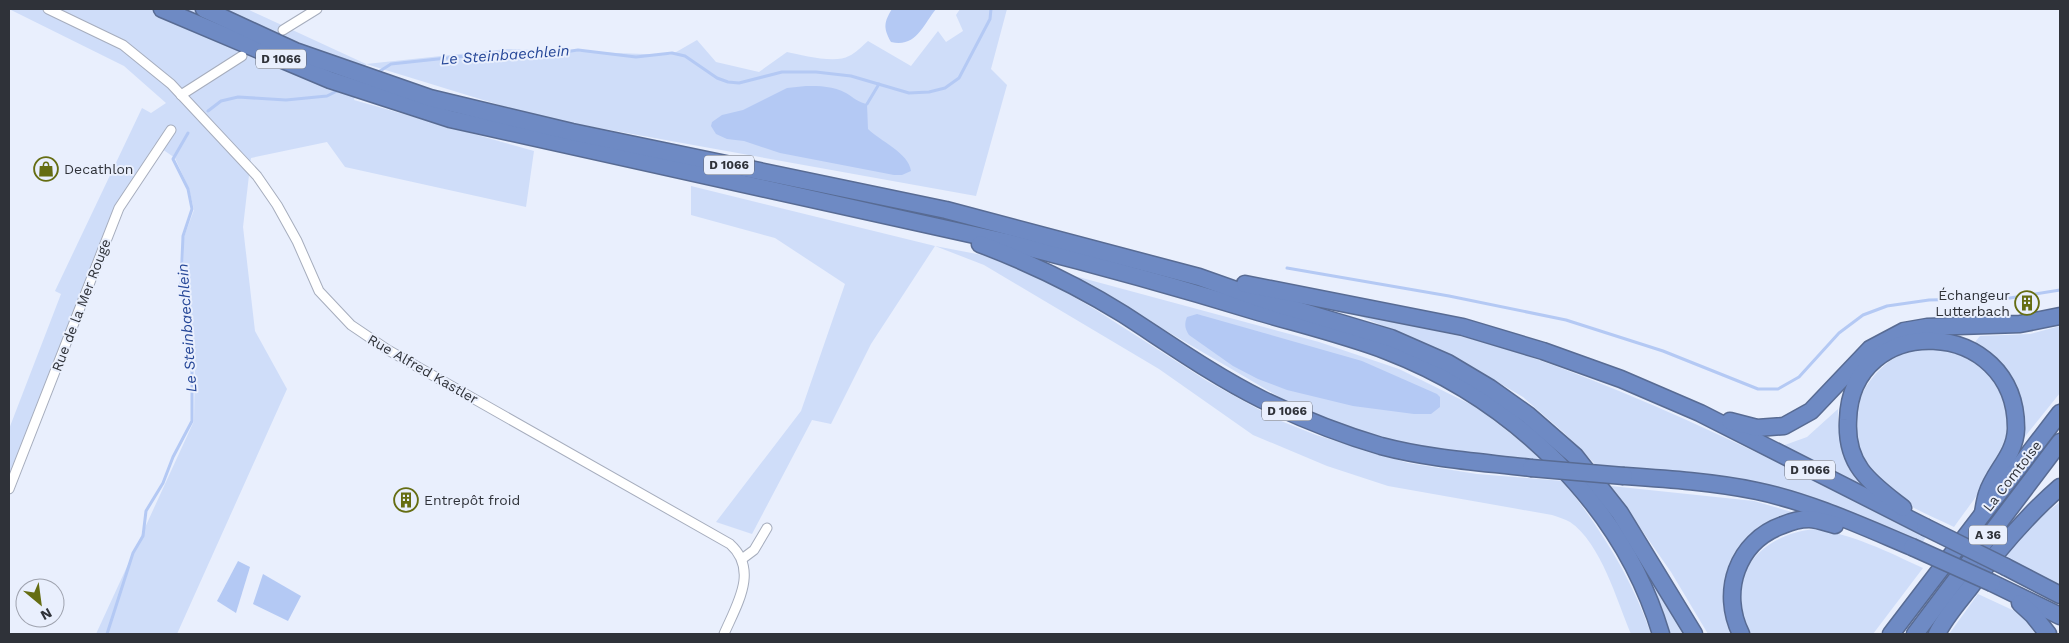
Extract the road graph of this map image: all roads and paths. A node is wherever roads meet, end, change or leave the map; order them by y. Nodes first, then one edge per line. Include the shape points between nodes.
1 (48, 9) edge
2 (162, 9) edge
3 (173, 9) edge
4 (205, 9) edge
5 (317, 9) edge
6 (208, 29) junction
7 (283, 30) dead end
8 (242, 56) dead end
9 (181, 95) junction
10 (170, 130) dead end
11 (941, 229) junction
12 (1199, 277) junction
13 (2060, 316) edge
14 (1700, 413) junction
15 (2060, 413) edge
16 (2060, 442) edge
17 (2060, 487) edge
18 (9, 489) edge
19 (1983, 513) junction
20 (1923, 526) junction
21 (767, 528) dead end
22 (1878, 533) junction
23 (742, 559) junction
24 (1998, 586) junction
25 (2060, 595) edge
26 (2060, 616) edge
27 (1896, 629) edge
28 (724, 634) edge
29 (1661, 634) edge
30 (1694, 634) edge
31 (1740, 634) edge
32 (1881, 634) edge
33 (1915, 634) edge
34 (1937, 634) edge
35 (2048, 634) edge

1 - 9 street, Rue Alfred Kastler via 123,45
2 - 6 highway
3 - 6 highway, D 1066
4 - 12 highway, D 1066 via 295,51 430,98 572,132 946,210
5 - 7 street
6 - 11 highway, D 1066 via 330,80 450,119
8 - 9 street
9 - 23 street, Rue Alfred Kastler via 258,176 278,205 319,291 351,326 730,544
10 - 18 street, Rue de la Mer Rouge via 119,208
11 - 22 highway, D 1066, bridge via 1070,284 1252,394 1326,428 1382,446 1433,457 1687,481 1758,491
11 - 29 highway via 1016,244 1229,303 1386,350 1440,374 1492,406 1542,447 1579,485 1612,531 1638,578
12 - 14 highway, D 1066 via 1463,327 1595,369
12 - 30 highway via 1390,338 1448,364 1528,414 1575,456 1620,513
13 - 14 highway via 2020,324 1927,327 1904,331 1870,349 1811,411 1784,426 1757,428
14 - 20 highway, D 1066
15 - 19 highway, La Comtoise / A 36
16 - 33 highway, La Comtoise / A 36
17 - 34 highway via 2011,534
19 - 20 highway via 1987,493 2010,455 2014,441 2011,400 2004,382 1966,346 1946,340 1919,340 1894,347 1875,359 1858,382 1848,405 1847,434 1860,469
19 - 27 highway, La Comtoise / A 36
20 - 25 highway, D 1066, bridge
21 - 23 street via 754,550
22 - 24 highway, D 1066, bridge
22 - 31 highway via 1809,519 1774,528 1763,535 1742,557 1732,583 1732,611
23 - 28 street via 744,584
24 - 26 highway, D 1066
24 - 35 highway via 2034,615
27 - 32 highway via 1884,630

